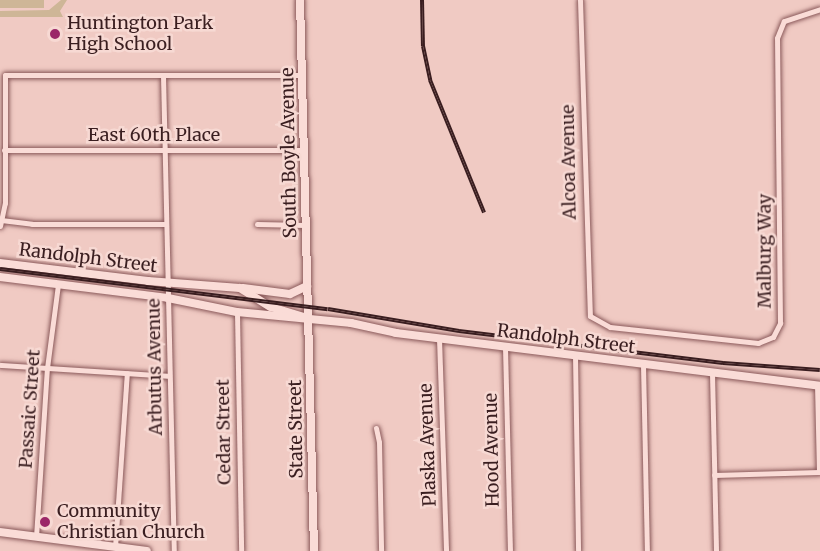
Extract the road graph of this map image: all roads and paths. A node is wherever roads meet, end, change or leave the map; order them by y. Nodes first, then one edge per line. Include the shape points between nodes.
1 (300, 0) edge
2 (580, 0) edge
3 (820, 9) edge
4 (163, 75) junction
5 (302, 75) junction
6 (4, 150) junction
7 (164, 150) junction
8 (304, 150) junction
9 (1, 223) edge
10 (166, 224) junction
11 (257, 224) dead end
12 (305, 225) junction
13 (0, 263) edge
14 (0, 278) edge
15 (168, 283) junction
16 (58, 284) junction
17 (307, 286) junction
18 (240, 288) junction
19 (168, 298) junction
20 (308, 306) joint
21 (237, 312) junction
22 (308, 318) junction
23 (594, 322) joint
24 (439, 338) junction
25 (505, 347) junction
26 (574, 355) junction
27 (643, 364) junction
28 (0, 365) edge
29 (47, 368) junction
30 (127, 373) junction
31 (712, 373) junction
32 (169, 376) junction
33 (818, 386) edge
34 (375, 428) dead end
35 (819, 472) edge
36 (714, 475) junction
37 (0, 532) edge
38 (36, 537) junction
39 (115, 547) junction
40 (147, 551) edge
41 (174, 551) edge
42 (241, 551) edge
43 (314, 551) edge
44 (381, 551) edge
45 (446, 551) edge
46 (510, 551) edge
47 (578, 551) edge
48 (647, 551) edge
49 (716, 551) edge

1 - 5 street, South Boyle Avenue
2 - 23 street, Alcoa Avenue via 588,312
3 - 23 street, Malburg Way via 784,21 777,38 781,295 780,323 773,337 758,343
4 - 5 street
4 - 6 street via 5,75
4 - 7 street, Arbutus Avenue
5 - 8 street, South Boyle Avenue
6 - 7 street, East 60th Place
6 - 9 street
7 - 8 street, East 60th Place
7 - 10 street, Arbutus Avenue
8 - 12 street, South Boyle Avenue
9 - 10 street
10 - 15 street, Arbutus Avenue
11 - 12 street
12 - 17 street, South Boyle Avenue
13 - 15 street, Randolph Street
14 - 16 street, Randolph Street
15 - 18 street, Randolph Street
15 - 19 street, Arbutus Avenue
16 - 19 street, Randolph Street
16 - 29 street, Passaic Street
17 - 18 street via 290,294
17 - 20 street, South Boyle Avenue
18 - 22 street, Randolph Street via 271,307
19 - 21 street, Randolph Street
19 - 32 street, Arbutus Avenue
20 - 22 street, State Street
21 - 22 street, Randolph Street
21 - 42 street, Cedar Street
22 - 24 street, Randolph Street
22 - 43 street, State Street
24 - 25 street, Randolph Street
24 - 45 street, Plaska Avenue
25 - 26 street, Randolph Street
25 - 46 street, Hood Avenue
26 - 27 street, Randolph Street
26 - 47 street
27 - 31 street, Randolph Street
27 - 48 street
28 - 29 street
29 - 30 street
29 - 38 street, Passaic Street
30 - 32 street
30 - 39 street
31 - 33 street, Randolph Street
31 - 36 street
32 - 41 street, Arbutus Avenue
33 - 35 street
34 - 44 street via 380,442
35 - 36 street
36 - 49 street
37 - 38 street
38 - 39 street
39 - 40 street

